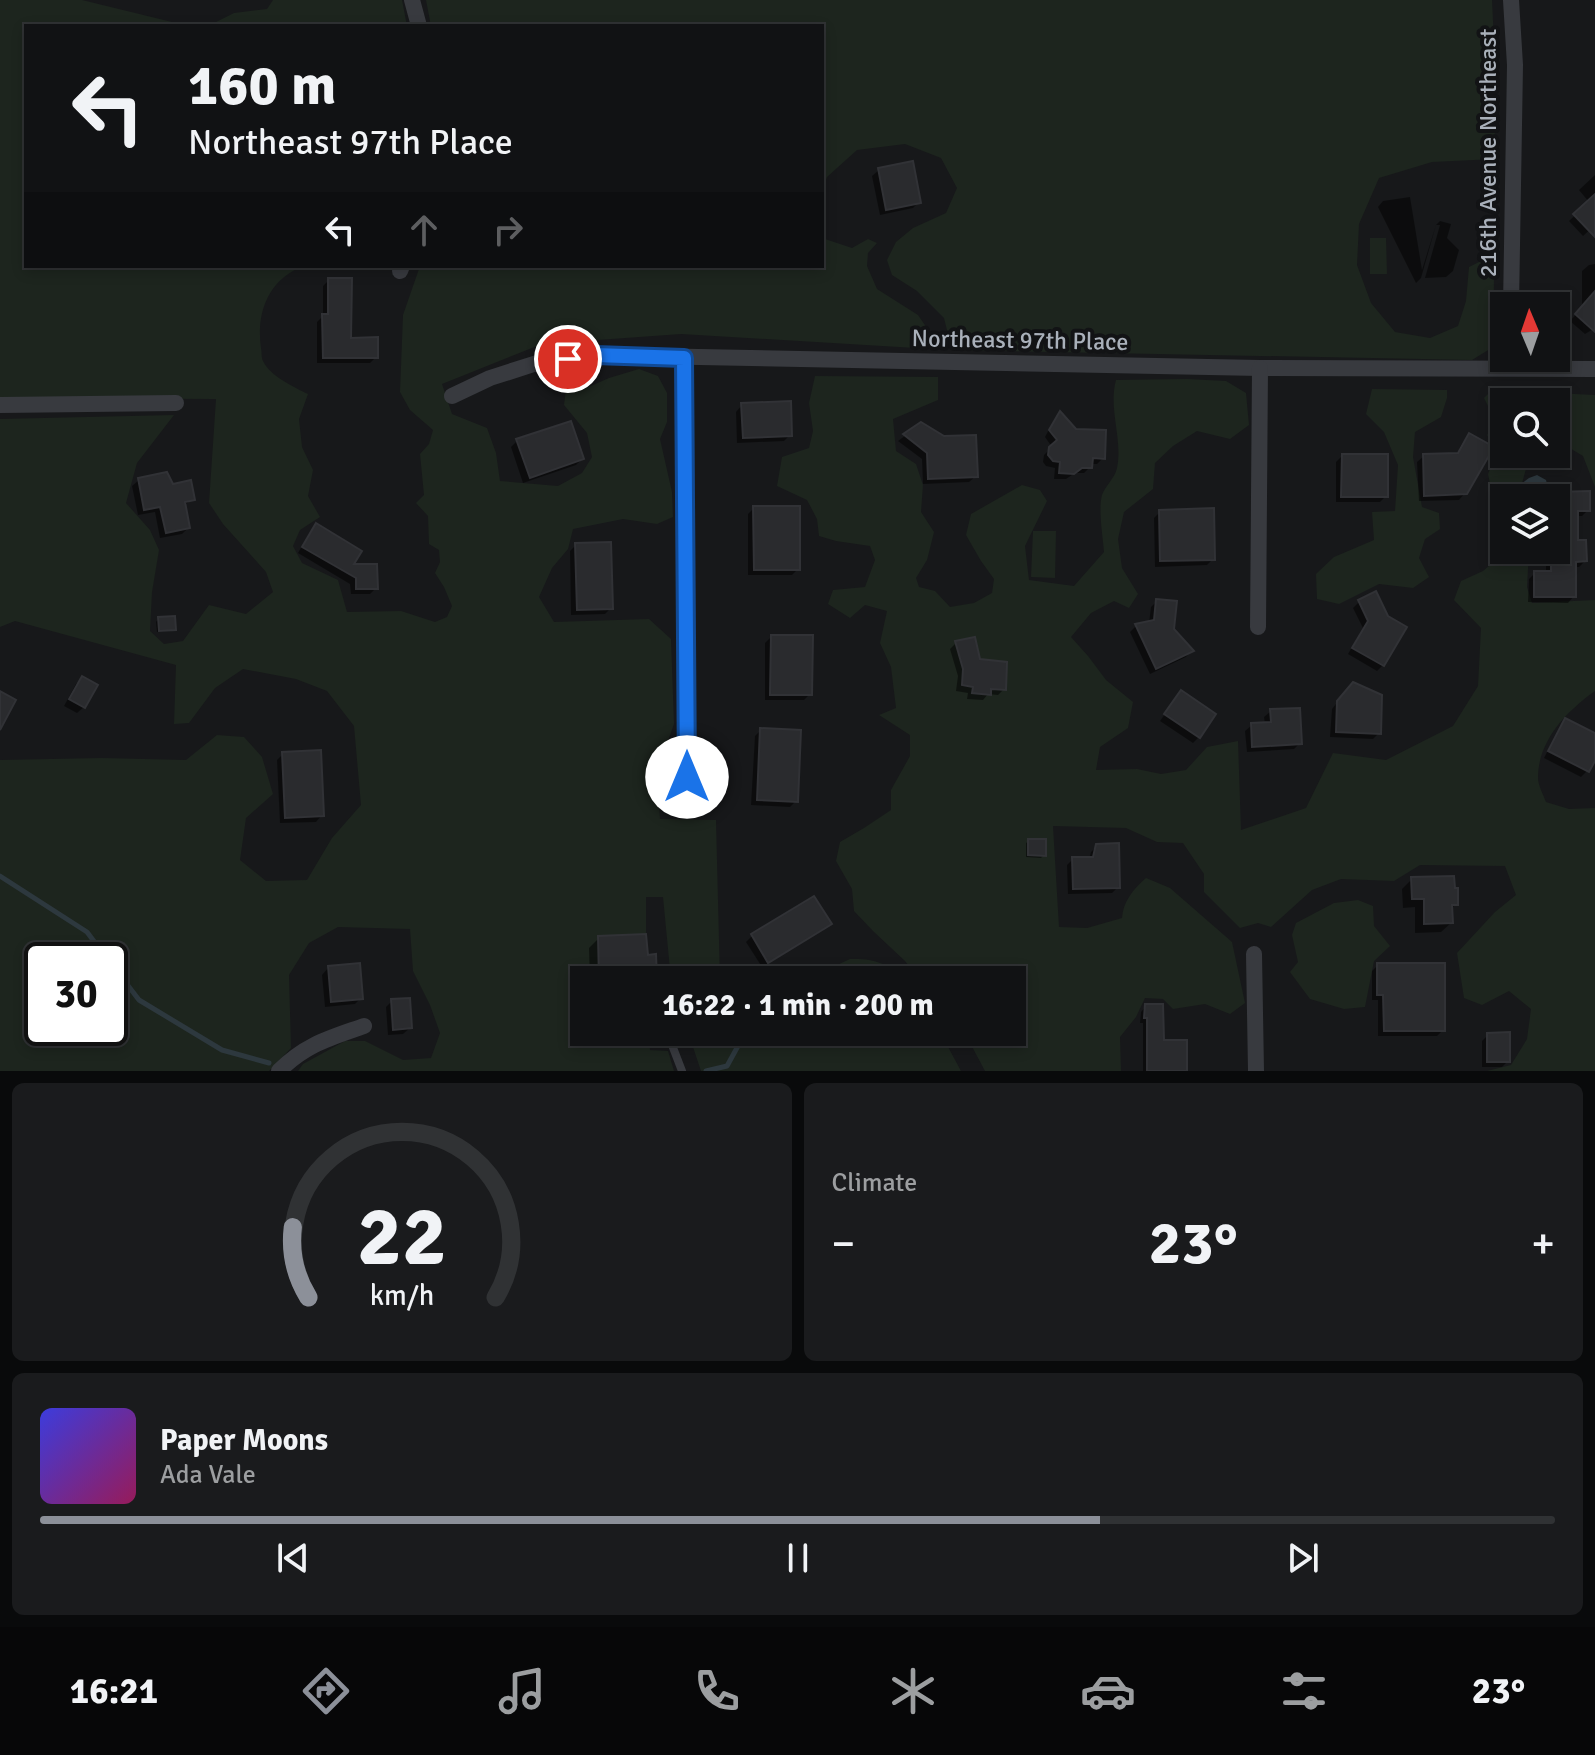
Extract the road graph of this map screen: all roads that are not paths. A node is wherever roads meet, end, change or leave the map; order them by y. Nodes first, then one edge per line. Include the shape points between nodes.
1 (412, 0) edge
2 (1511, 0) edge
3 (418, 24) edge
4 (1511, 292) edge
5 (684, 358) junction
6 (1490, 363) edge
7 (1570, 367) edge
8 (1260, 368) junction
9 (1595, 369) edge
10 (452, 396) dead end
11 (176, 403) dead end
12 (0, 405) edge
13 (1258, 627) dead end
14 (687, 777) dead end
15 (1254, 954) dead end
16 (364, 1026) dead end
17 (672, 1046) edge
18 (279, 1071) edge
19 (682, 1071) edge
20 (1256, 1071) edge

1 - 3 street
2 - 4 street, 216th Avenue Northeast
5 - 8 street, Northeast 97th Place
5 - 10 street, Northeast 97th Place via 595,355 540,362
5 - 14 street
6 - 8 street, Northeast 97th Place
7 - 9 street, Northeast 97th Place
8 - 13 street
11 - 12 street
15 - 20 street
16 - 18 street via 316,1043
17 - 19 lane

